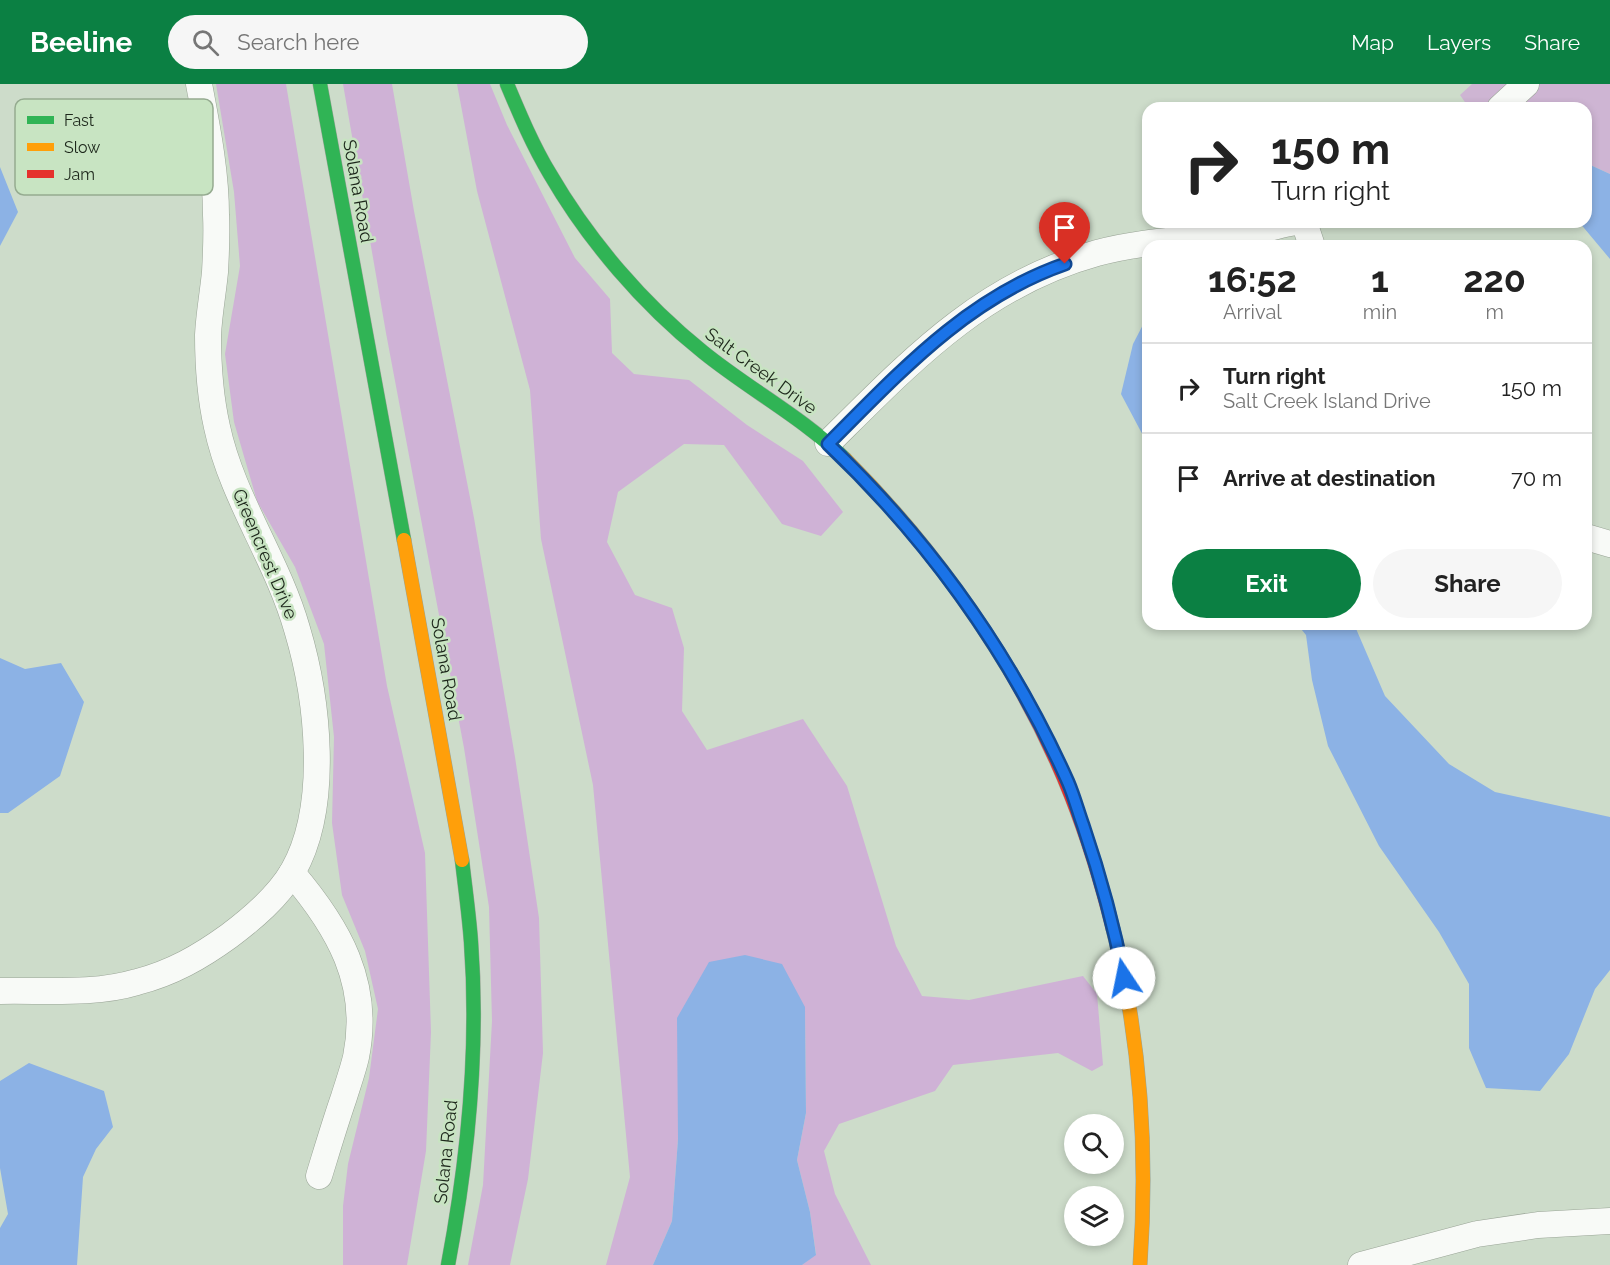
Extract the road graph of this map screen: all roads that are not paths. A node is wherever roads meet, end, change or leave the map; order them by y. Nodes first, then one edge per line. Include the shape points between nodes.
1 (199, 84) edge
2 (320, 84) edge
3 (507, 84) edge
4 (1526, 84) edge
5 (202, 99) edge
6 (1506, 102) edge
7 (213, 171) edge
8 (1268, 228) edge
9 (1171, 240) edge
10 (1142, 244) edge
11 (828, 444) junction
12 (1592, 539) edge
13 (1610, 544) edge
14 (292, 873) junction
15 (0, 991) edge
16 (319, 1176) dead end
17 (1610, 1221) edge
18 (448, 1265) edge
19 (1140, 1265) edge
20 (1361, 1265) edge

1 - 5 street, Greencrest Drive
2 - 18 street, Solana Road via 464,874 471,943 473,1031 467,1142
3 - 11 street, Salt Creek Drive via 555,184 638,291 732,375
4 - 6 street
7 - 14 street, Greencrest Drive via 215,270 208,332 209,381 217,429 237,490 280,580 297,629 314,722 315,785 310,830
8 - 9 street
10 - 11 street via 1096,253 1049,270 963,318 909,363
11 - 19 street, Salt Creek Drive via 904,522 956,588 998,651 1068,784 1095,860 1116,938 1131,1018 1145,1180
12 - 13 street
14 - 15 street, Greencrest Drive via 278,894 243,926 175,970 135,983 94,990
14 - 16 street via 336,932 359,994 356,1058
17 - 20 street via 1538,1225 1477,1234

